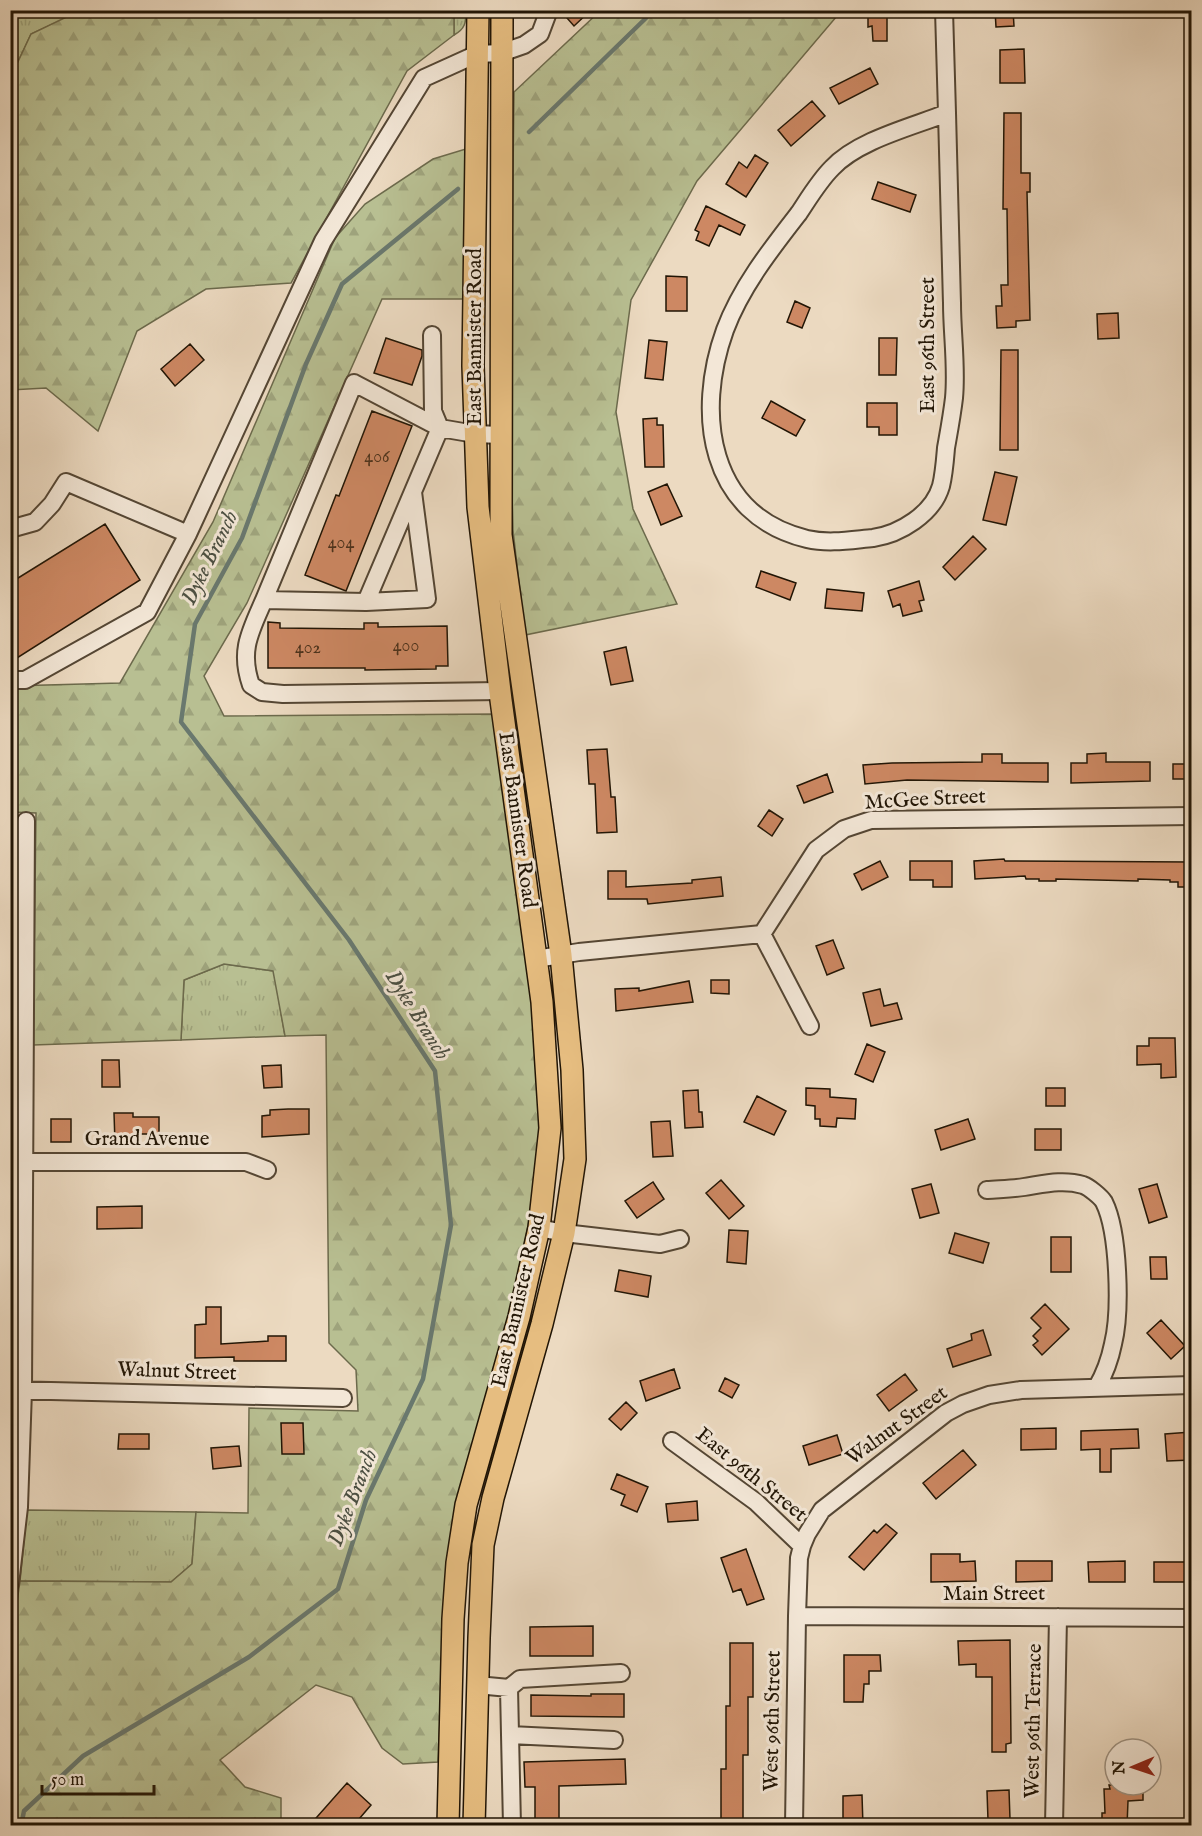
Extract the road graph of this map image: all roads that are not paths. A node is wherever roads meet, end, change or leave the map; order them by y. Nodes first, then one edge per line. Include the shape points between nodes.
1 (478, 10) edge
2 (502, 10) edge
3 (538, 10) edge
4 (549, 10) edge
5 (944, 10) edge
6 (540, 34) junction
7 (501, 53) junction
8 (477, 54) junction
9 (947, 113) junction
10 (432, 335) dead end
11 (440, 428) junction
12 (475, 434) junction
13 (501, 435) junction
14 (413, 492) junction
15 (10, 529) edge
16 (188, 534) junction
17 (264, 600) junction
18 (366, 602) junction
19 (10, 680) edge
20 (500, 691) junction
21 (1191, 816) edge
22 (26, 821) dead end
23 (762, 934) junction
24 (18, 937) edge
25 (561, 955) junction
26 (536, 958) junction
27 (810, 1026) dead end
28 (24, 1161) junction
29 (267, 1170) dead end
30 (987, 1190) dead end
31 (539, 1228) junction
32 (564, 1233) junction
33 (680, 1239) dead end
34 (1191, 1385) edge
35 (1097, 1387) junction
36 (17, 1390) edge
37 (343, 1398) dead end
38 (672, 1441) dead end
39 (802, 1546) junction
40 (10, 1584) edge
41 (797, 1616) junction
42 (1059, 1617) junction
43 (1191, 1618) edge
44 (621, 1673) dead end
45 (477, 1685) junction
46 (509, 1688) junction
47 (510, 1735) junction
48 (614, 1740) dead end
49 (448, 1826) edge
50 (474, 1826) edge
51 (513, 1826) edge
52 (794, 1826) edge
53 (1054, 1826) edge

1 - 8 main road, East Bannister Road
2 - 7 main road, East Bannister Road
3 - 6 street
4 - 6 street
5 - 9 street, East 96th Street
6 - 7 street
7 - 8 street
7 - 13 main road, East Bannister Road
8 - 12 main road, East Bannister Road via 472,366
8 - 16 street via 424,78 323,241
9 - 9 street, East 96th Street via 874,141 832,167 754,273 725,328 710,398 710,430 716,456 726,480 742,501 761,519 790,534 835,542 886,536 917,520 941,488 954,396
10 - 11 street via 433,411
11 - 12 street
11 - 14 street
11 - 17 street via 354,383
12 - 13 street
12 - 20 main road, East Bannister Road via 478,507
13 - 25 main road, East Bannister Road via 501,535
14 - 18 street
14 - 18 street via 427,599
15 - 16 street via 35,522 66,482
16 - 19 street via 147,612 25,680
17 - 18 street
17 - 20 street via 248,636 245,654 251,685 262,692
20 - 26 main road, East Bannister Road
21 - 23 street, McGee Street via 871,820 844,829 816,850
22 - 24 street
23 - 25 street
23 - 27 street
24 - 28 street
25 - 26 street
25 - 32 main road, East Bannister Road via 572,1070 575,1159
26 - 31 main road, East Bannister Road via 550,1128
28 - 29 street, Grand Avenue via 246,1162
28 - 36 street
30 - 35 street via 1064,1182 1085,1185 1103,1201 1115,1257 1116,1319 1106,1371
31 - 32 street
31 - 49 main road, East Bannister Road via 519,1317 466,1505 457,1563
32 - 33 street via 660,1244
32 - 45 main road, East Bannister Road via 483,1545
34 - 35 street, Walnut Street
35 - 39 street, Walnut Street via 988,1395 946,1413 822,1510
36 - 37 street, Walnut Street
36 - 40 street via 19,1507
38 - 39 street, East 96th Street via 756,1503
39 - 41 street, East 96th Street
41 - 42 street, Main Street
41 - 52 street, West 96th Street
42 - 43 street, Main Street
42 - 53 street, West 96th Terrace
44 - 46 street via 520,1679
45 - 46 street
45 - 50 main road, East Bannister Road
46 - 47 street
47 - 48 street
47 - 51 street

